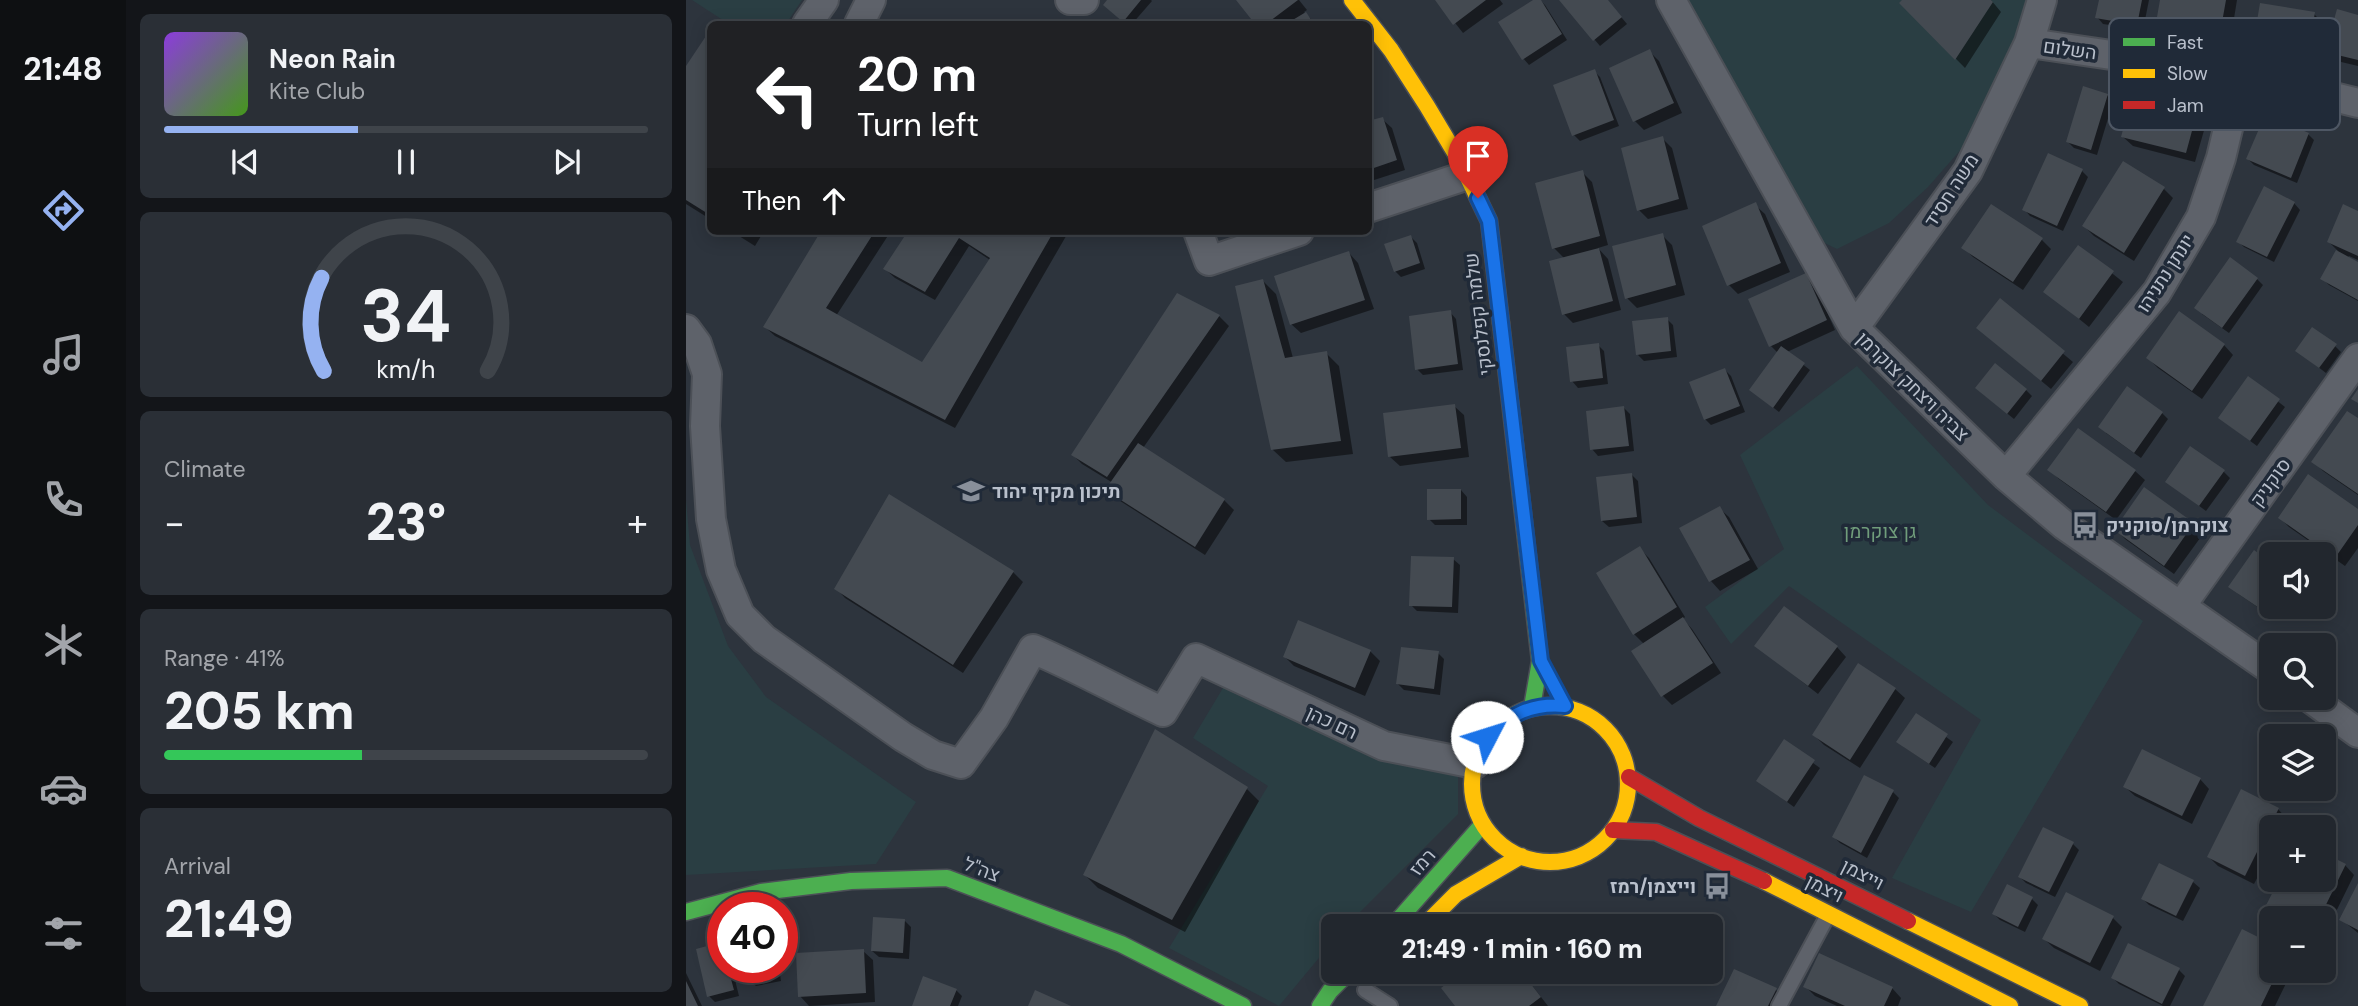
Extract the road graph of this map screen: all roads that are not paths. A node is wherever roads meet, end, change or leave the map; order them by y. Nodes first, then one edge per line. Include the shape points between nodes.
1 (824, 0) edge
2 (872, 0) edge
3 (1070, 0) edge
4 (1084, 0) edge
5 (1352, 0) edge
6 (1671, 0) edge
7 (2042, 0) edge
8 (809, 21) edge
9 (861, 21) edge
10 (1370, 21) edge
11 (1372, 24) edge
12 (2029, 43) junction
13 (2109, 55) edge
14 (2340, 99) edge
15 (2358, 103) edge
16 (2228, 130) edge
17 (1468, 175) junction
18 (1372, 207) edge
19 (1199, 235) edge
20 (1287, 235) edge
21 (1854, 328) junction
22 (686, 329) edge
23 (2358, 358) edge
24 (2006, 476) junction
25 (2182, 606) junction
26 (1541, 661) junction
27 (2259, 661) edge
28 (1559, 695) junction
29 (1532, 707) junction
30 (2326, 710) edge
31 (2358, 733) edge
32 (1475, 764) junction
33 (1629, 777) junction
34 (1482, 825) junction
35 (1613, 830) junction
36 (1521, 856) junction
37 (686, 912) edge
38 (1404, 914) edge
39 (1436, 914) edge
40 (1829, 914) junction
41 (1337, 984) edge
42 (1368, 985) joint
43 (1243, 1006) edge
44 (1320, 1006) edge
45 (1352, 1006) edge
46 (1390, 1006) edge
47 (1779, 1006) edge
48 (2010, 1006) edge
49 (2080, 1006) edge

1 - 8 street
2 - 9 street
3 - 4 street
5 - 10 street, שלמה קפלנסקי
6 - 21 street, צביה ויצחק צוקרמן
7 - 12 street, משה חסיד
11 - 17 street, שלמה קפלנסקי
12 - 13 street, השלום
12 - 21 street, משה חסיד via 1968,171
14 - 15 street, השלום
16 - 24 street, יונתן נתניהו via 2201,216 2157,292
17 - 18 street
17 - 26 street, שלמה קפלנסקי via 1489,221
19 - 20 street via 1209,261
21 - 24 street, צביה ויצחק צוקרמן
22 - 32 street, רם כהן via 697,344 707,374 711,519 720,570 740,615 764,639 933,755 961,764 1033,649 1163,712 1196,658 1384,746
23 - 25 street, סוקניק
24 - 25 street, צביה ויצחק צוקרמן via 2064,525
25 - 27 street, צביה ויצחק צוקרמן
26 - 28 street
26 - 29 street
28 - 29 street
28 - 33 street via 1604,726 1617,742
29 - 32 street via 1500,723 1487,737
30 - 31 street
32 - 34 street via 1473,797
33 - 35 street via 1626,802
33 - 49 street, וייצמן via 1699,818
34 - 36 street via 1496,841
34 - 38 street, רמז
35 - 36 street via 1578,857 1554,862
35 - 40 street, ויצמן via 1656,832
36 - 39 street via 1456,894
37 - 43 street, צה"ל via 761,892 851,881 947,878 1121,944
40 - 47 lane
40 - 48 street, ויצמן
41 - 44 street
42 - 45 street
42 - 46 lane

